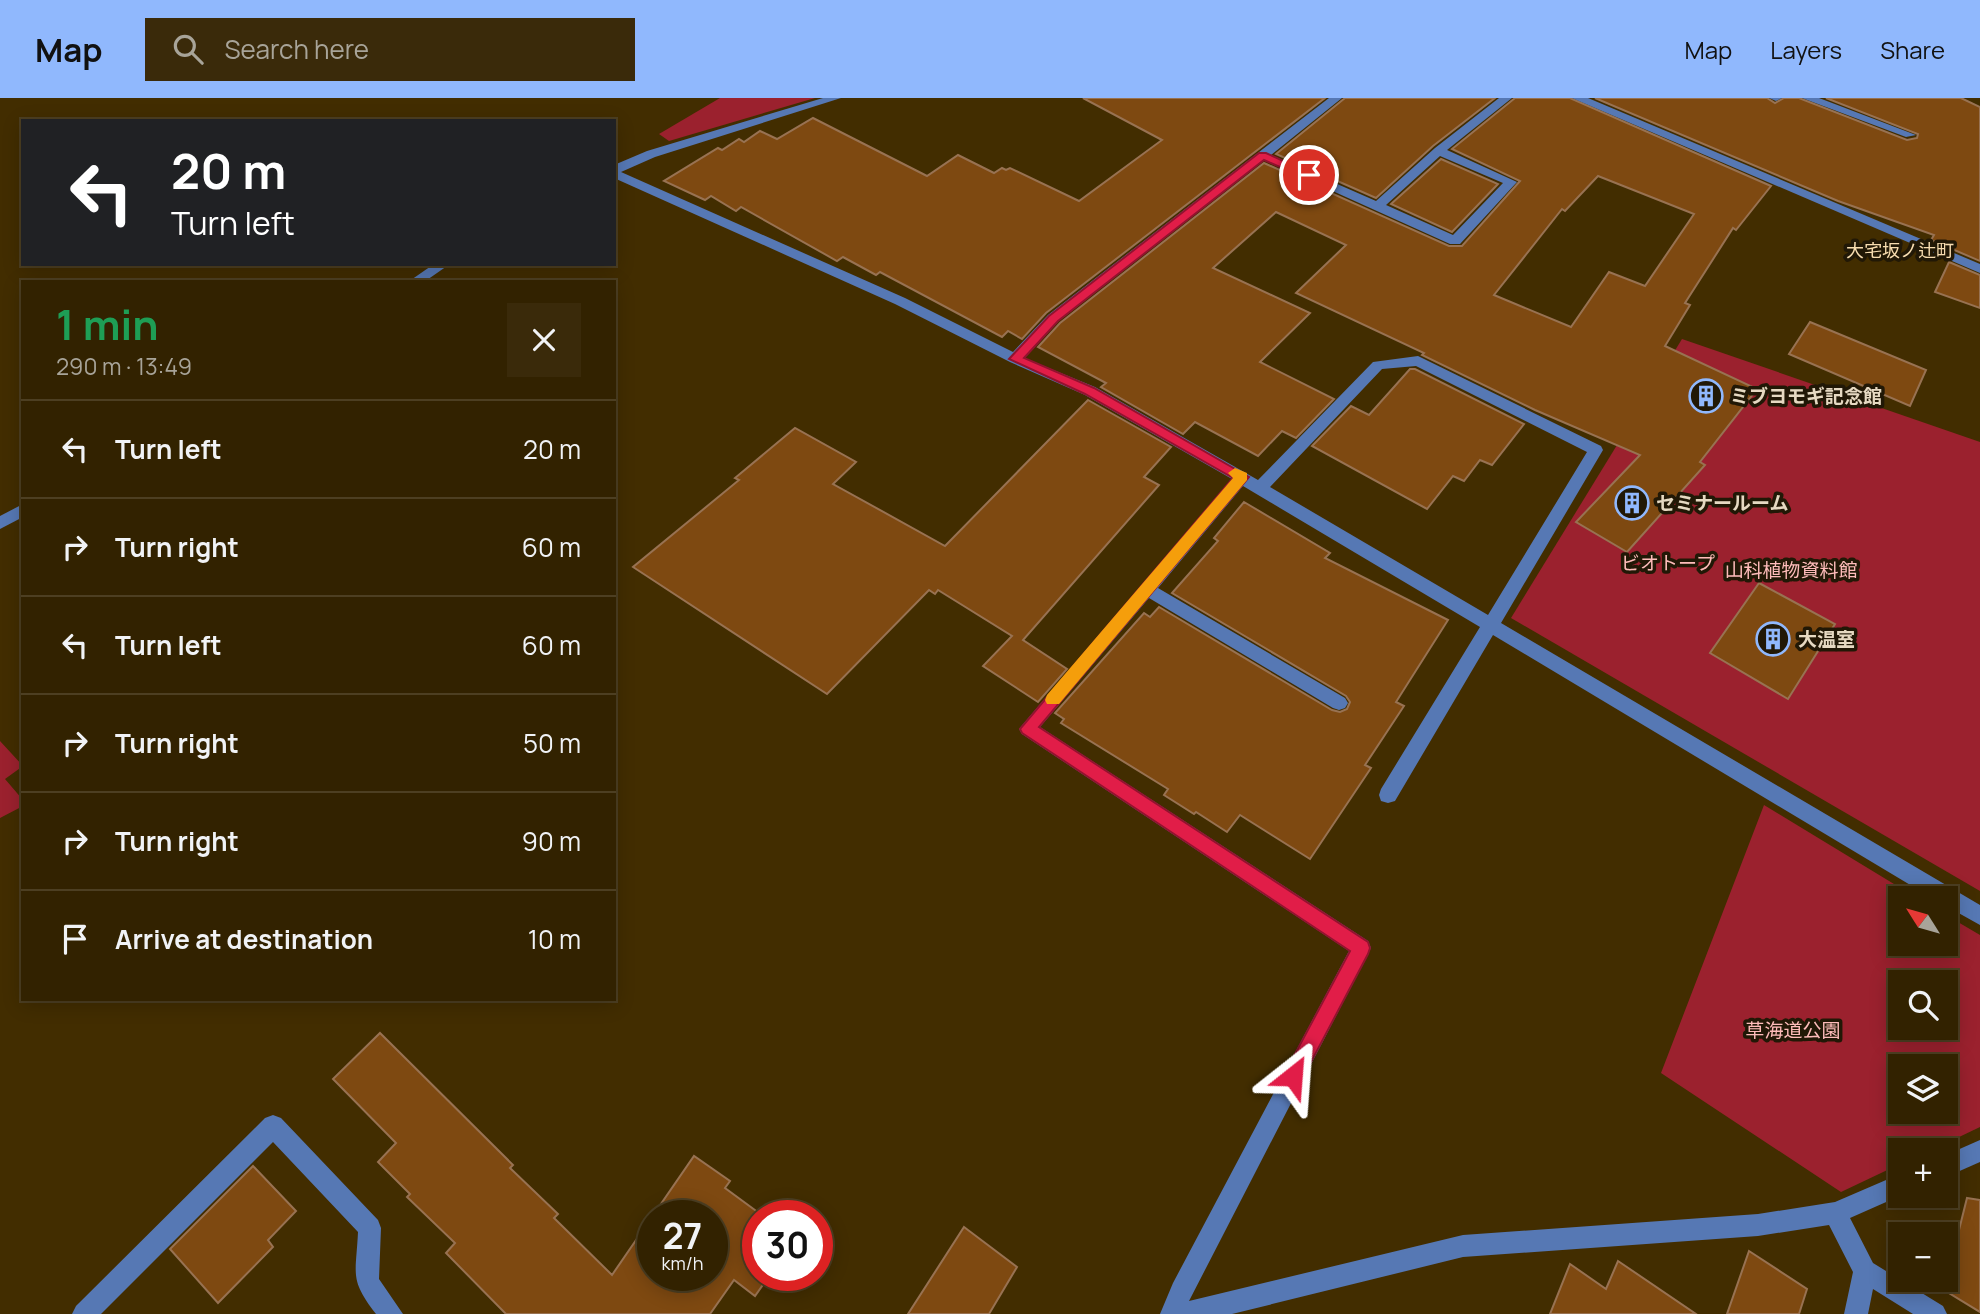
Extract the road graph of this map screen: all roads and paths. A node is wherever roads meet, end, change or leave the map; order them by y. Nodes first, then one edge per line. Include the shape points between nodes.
1 (835, 98) edge
2 (1336, 98) edge
3 (1506, 98) edge
4 (1578, 98) edge
5 (1808, 98) edge
6 (1910, 135) dead end
7 (1439, 151) junction
8 (1262, 155) junction
9 (616, 171) edge
10 (616, 173) edge
11 (1378, 205) junction
12 (440, 266) edge
13 (1980, 269) edge
14 (417, 280) edge
15 (1015, 359) junction
16 (1242, 477) junction
17 (1260, 488) junction
18 (21, 511) edge
19 (2, 519) edge
20 (1148, 590) junction
21 (1492, 627) junction
22 (1339, 703) dead end
23 (1388, 795) dead end
24 (1980, 916) edge
25 (1980, 1152) edge
26 (1958, 1161) edge
27 (1888, 1190) edge
28 (1835, 1213) junction
29 (1866, 1271) junction
30 (84, 1314) edge
31 (391, 1314) edge
32 (1172, 1314) edge
33 (1184, 1314) edge
34 (1856, 1314) edge
35 (1934, 1314) edge

1 - 9 street via 651,154
2 - 8 street
3 - 7 street
4 - 13 street
5 - 6 street
7 - 11 street
7 - 11 street via 1511,182 1455,241
8 - 11 street
8 - 15 street via 1054,318
10 - 15 street via 900,301
12 - 14 street
15 - 16 street via 1090,391
16 - 17 street
16 - 20 street
17 - 21 street
17 - 21 street via 1378,365 1418,361 1597,450
18 - 19 street
20 - 22 street
20 - 32 street via 1028,729 1361,948
21 - 23 street
21 - 24 street
25 - 26 street
27 - 28 street
28 - 29 street
28 - 33 street via 1758,1225 1463,1246
29 - 34 street
29 - 35 street
30 - 31 street via 273,1126 370,1228 367,1283

